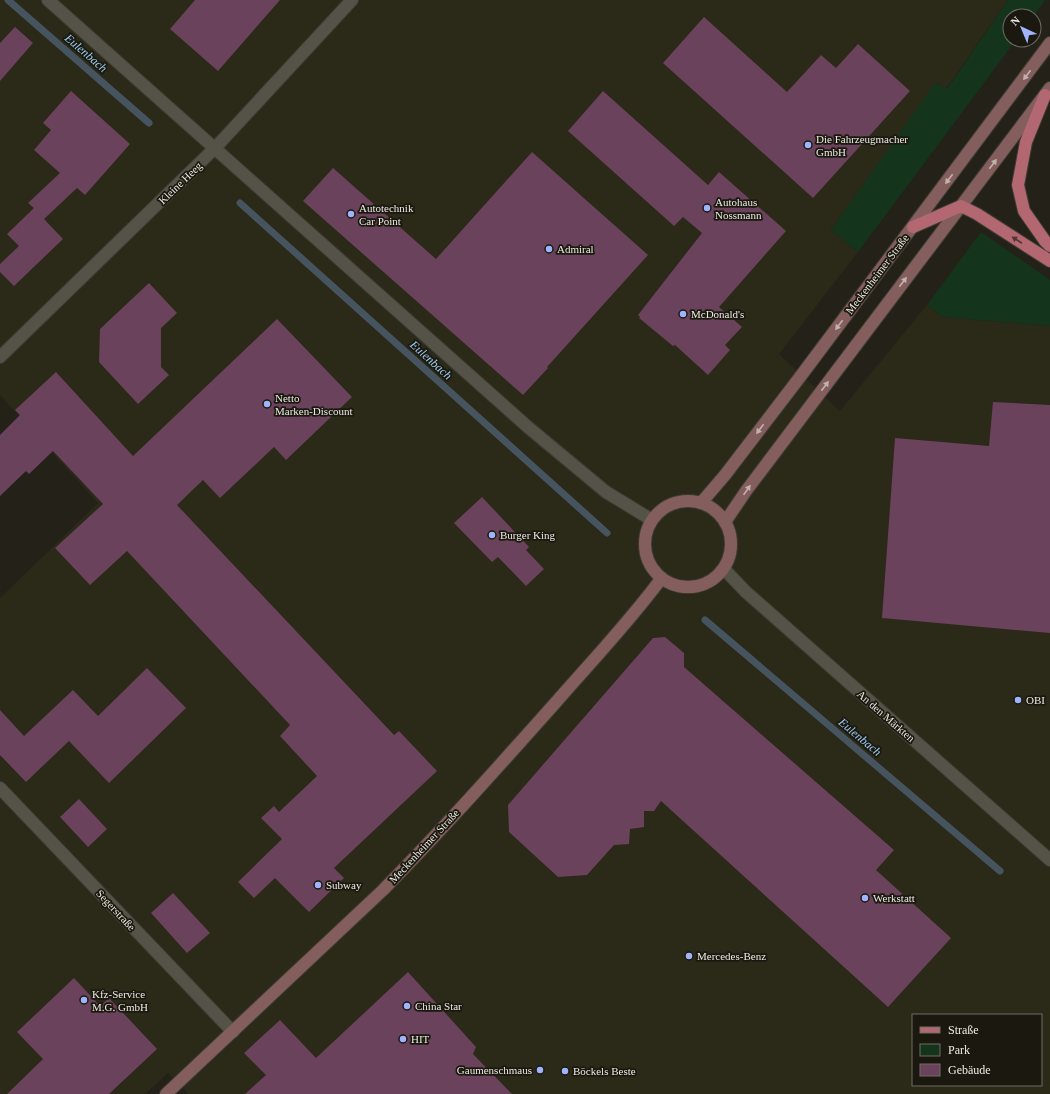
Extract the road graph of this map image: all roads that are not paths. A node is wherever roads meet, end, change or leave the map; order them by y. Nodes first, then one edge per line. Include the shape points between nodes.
1 (48, 0) edge
2 (352, 0) edge
3 (1050, 43) edge
4 (1048, 91) edge
5 (215, 148) junction
6 (961, 206) junction
7 (913, 227) junction
8 (1050, 246) edge
9 (1050, 261) edge
10 (0, 357) edge
11 (701, 503) junction
12 (652, 520) junction
13 (726, 522) junction
14 (724, 569) junction
15 (661, 579) junction
16 (0, 788) edge
17 (1050, 860) edge
18 (233, 1032) junction
19 (166, 1094) edge

1 - 5 street
2 - 5 street, Kleine Heeg
3 -> 7 main road, Meckenheimer Straße
6 -> 4 main road
4 - 8 main road via 1026,142 1018,185 1024,211
5 - 10 street, Kleine Heeg
5 - 12 street via 529,428 606,492
6 - 7 main road
9 -> 6 main road
13 -> 6 main road via 746,490
7 -> 11 main road, Meckenheimer Straße
11 - 12 main road via 683,501 668,506
11 - 13 main road via 715,510
12 - 15 main road via 645,536 645,554 650,566
13 - 14 main road via 731,551
14 - 15 main road via 707,584 696,587 680,587
14 - 17 street, An den Märkten via 746,592
15 - 18 main road, Meckenheimer Straße via 643,603 411,861
16 - 18 street, Segerstraße
18 - 19 main road, Meckenheimer Straße

